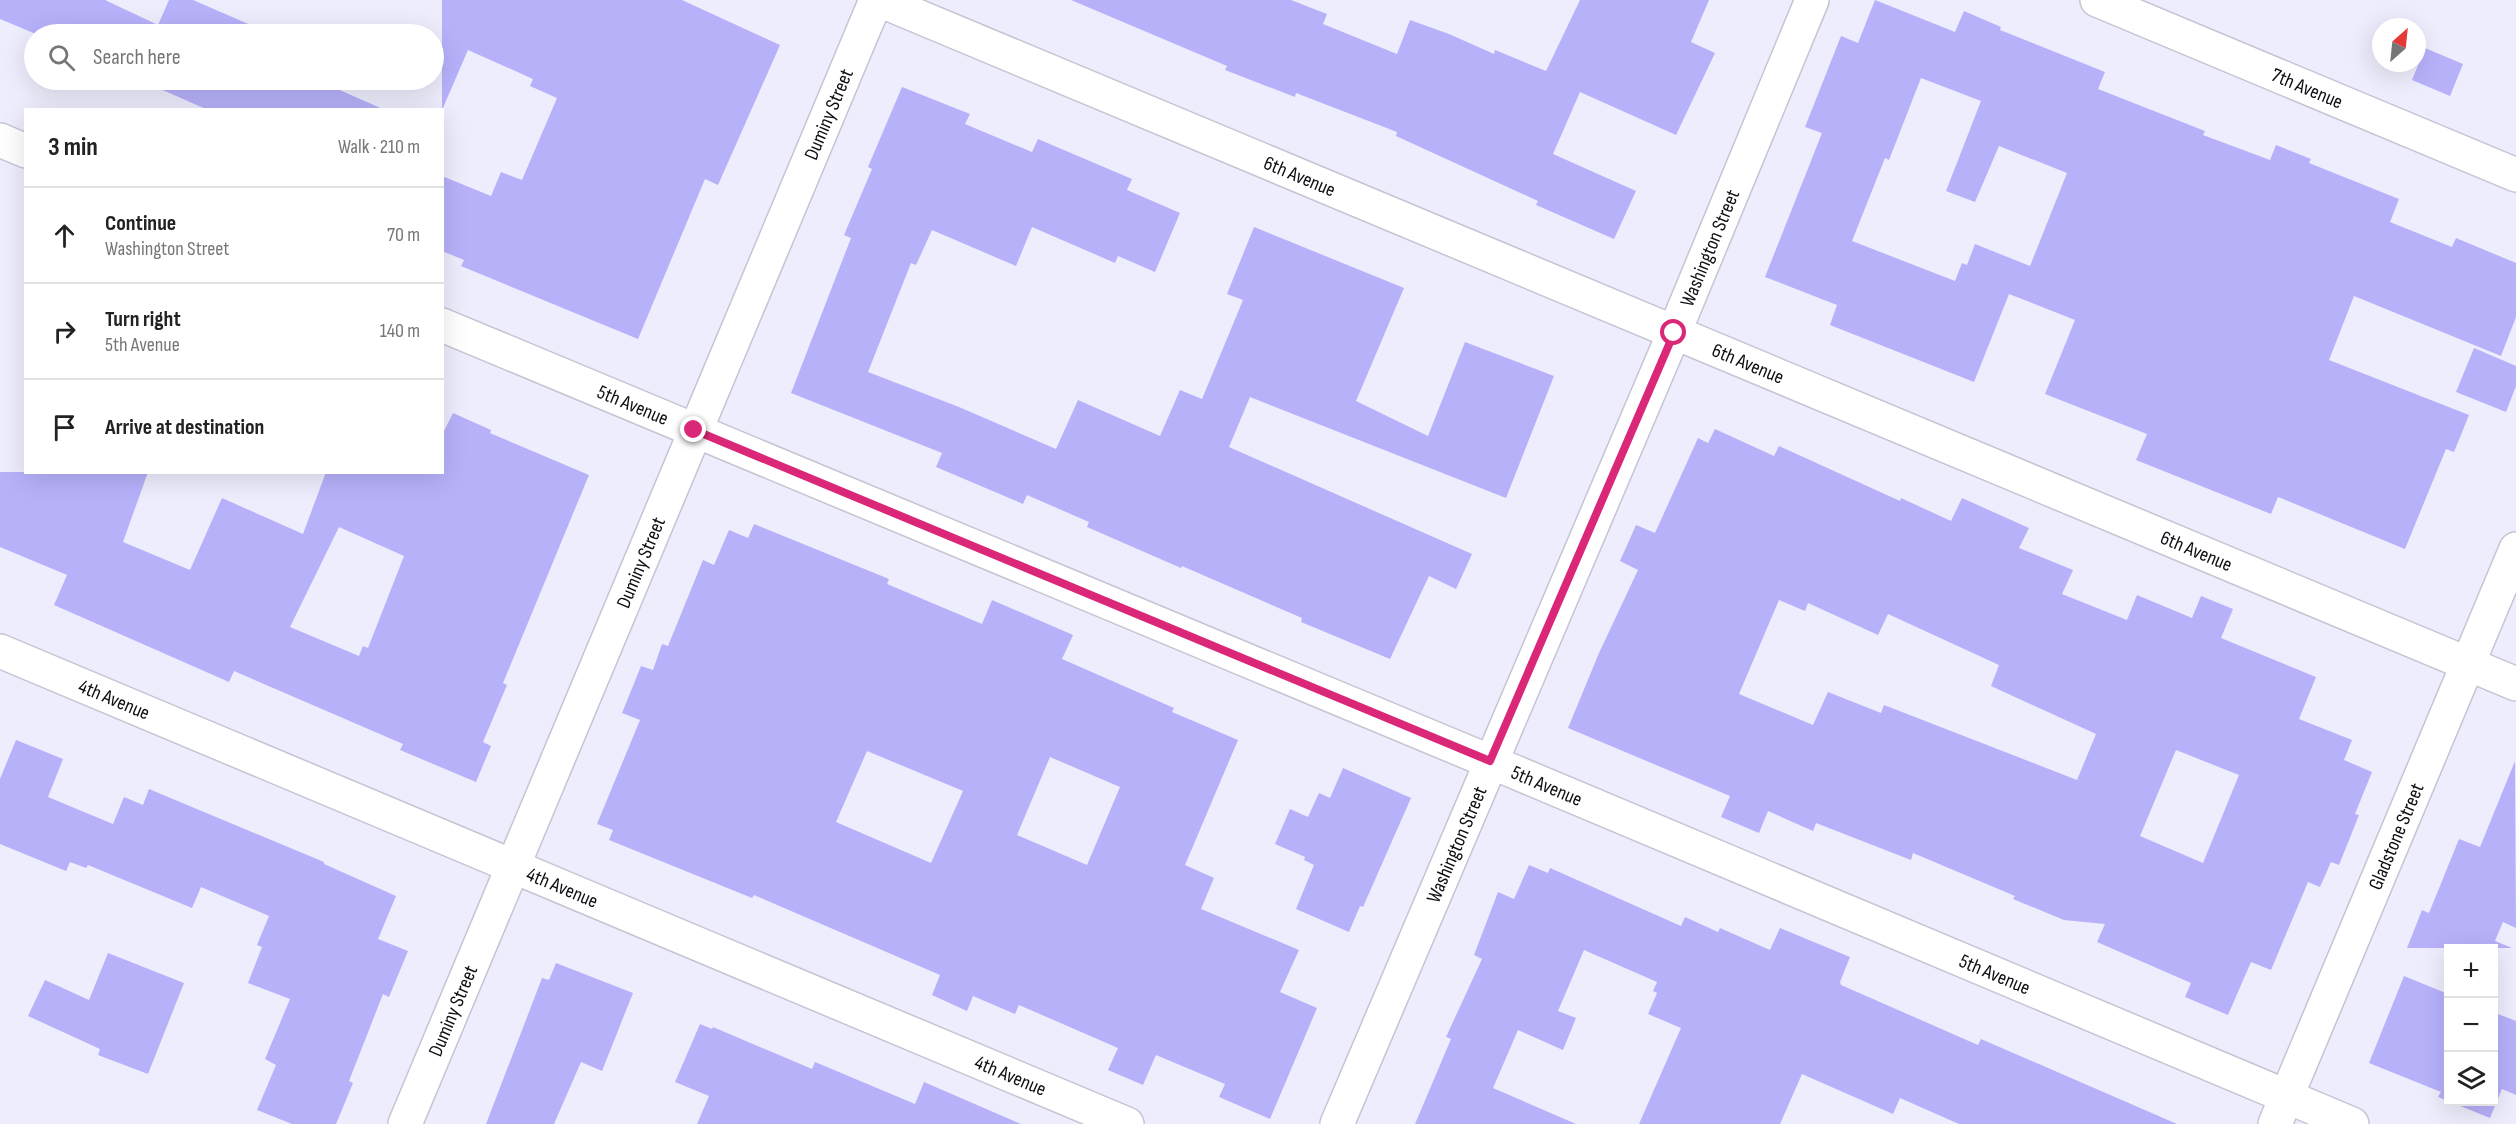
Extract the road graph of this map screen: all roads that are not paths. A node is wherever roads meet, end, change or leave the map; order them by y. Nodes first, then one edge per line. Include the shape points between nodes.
1 (877, 0) edge
2 (1812, 0) edge
3 (2097, 0) edge
4 (0, 140) edge
5 (24, 150) edge
6 (2516, 175) edge
7 (444, 326) edge
8 (1674, 333) junction
9 (694, 430) junction
10 (2516, 549) edge
11 (0, 651) edge
12 (2467, 664) junction
13 (2516, 684) edge
14 (1490, 761) junction
15 (513, 867) junction
16 (2281, 1110) edge
17 (405, 1124) edge
18 (1127, 1124) edge
19 (1337, 1124) edge
20 (2352, 1124) edge

1 - 8 street, 6th Avenue
1 - 9 street, Duminy Street
2 - 8 street, Washington Street
3 - 6 street, 7th Avenue
4 - 5 street
7 - 9 street, 5th Avenue
8 - 12 street, 6th Avenue
8 - 14 street, Washington Street
9 - 14 street, 5th Avenue
9 - 15 street, Duminy Street
10 - 12 street, Gladstone Street
11 - 15 street, 4th Avenue
12 - 13 street, 6th Avenue
12 - 16 street, Gladstone Street
14 - 16 street, 5th Avenue
14 - 19 street, Washington Street
15 - 17 street, Duminy Street
15 - 18 street, 4th Avenue
16 - 20 street, 5th Avenue

